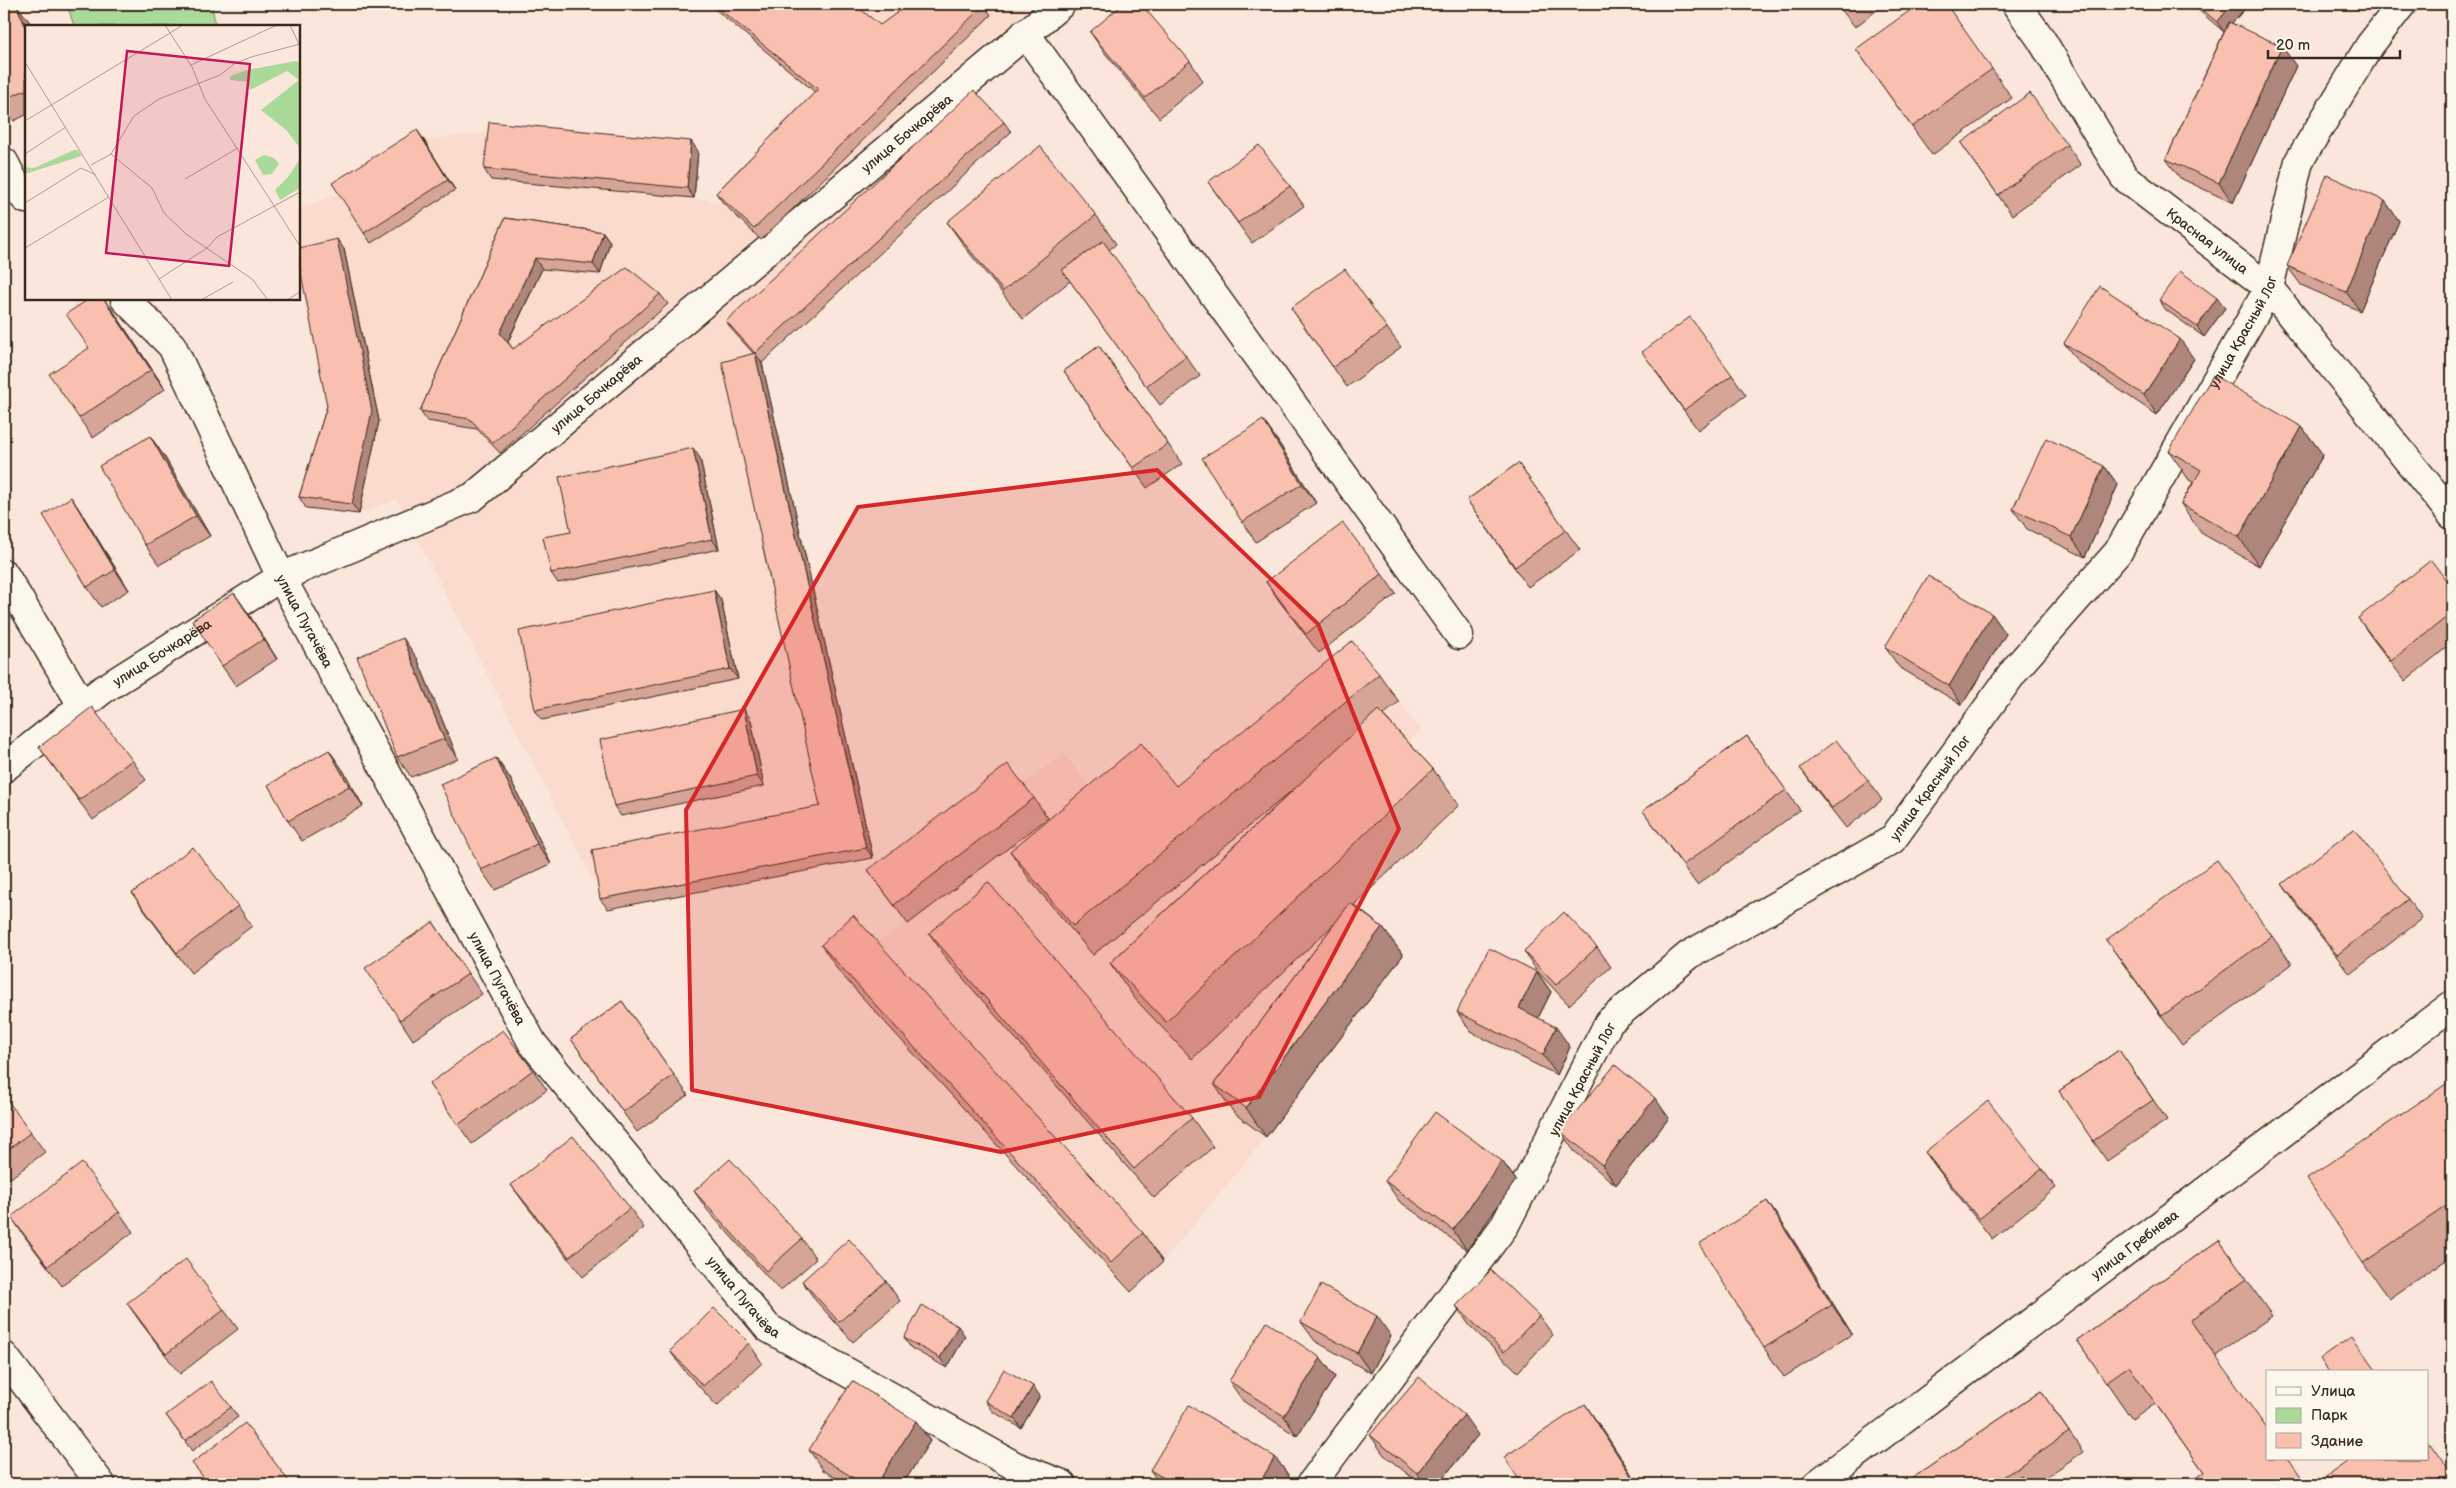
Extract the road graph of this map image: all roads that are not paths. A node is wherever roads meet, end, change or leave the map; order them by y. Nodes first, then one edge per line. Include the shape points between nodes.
1 (1061, 4) edge
2 (2016, 4) edge
3 (2402, 4) edge
4 (1025, 33) junction
5 (4, 162) edge
6 (25, 198) edge
7 (2268, 288) junction
8 (126, 300) edge
9 (2452, 514) edge
10 (4, 574) edge
11 (281, 577) junction
12 (1459, 635) dead end
13 (82, 706) junction
14 (4, 768) edge
15 (2452, 1005) edge
16 (4, 1356) edge
17 (101, 1484) edge
18 (1062, 1484) edge
19 (1311, 1484) edge
20 (1817, 1484) edge

1 - 4 street, улица Бочкарёва
2 - 7 street, Красная улица via 2124,177
3 - 7 street, улица Красный Лог via 2370,45 2299,162
4 - 11 street, улица Бочкарёва via 473,497
4 - 12 street
5 - 6 street
7 - 9 street, Красная улица
7 - 19 street, улица Красный Лог via 2118,552 2018,666 1892,840 1688,955 1609,1022 1505,1225
8 - 11 street, улица Пугачёва via 172,346
10 - 13 street
11 - 13 street, улица Бочкарёва via 100,691
11 - 18 street, улица Пугачёва via 533,1044 768,1328 1015,1466
13 - 14 street, улица Бочкарёва
15 - 20 street, улица Гребнева
16 - 17 street

